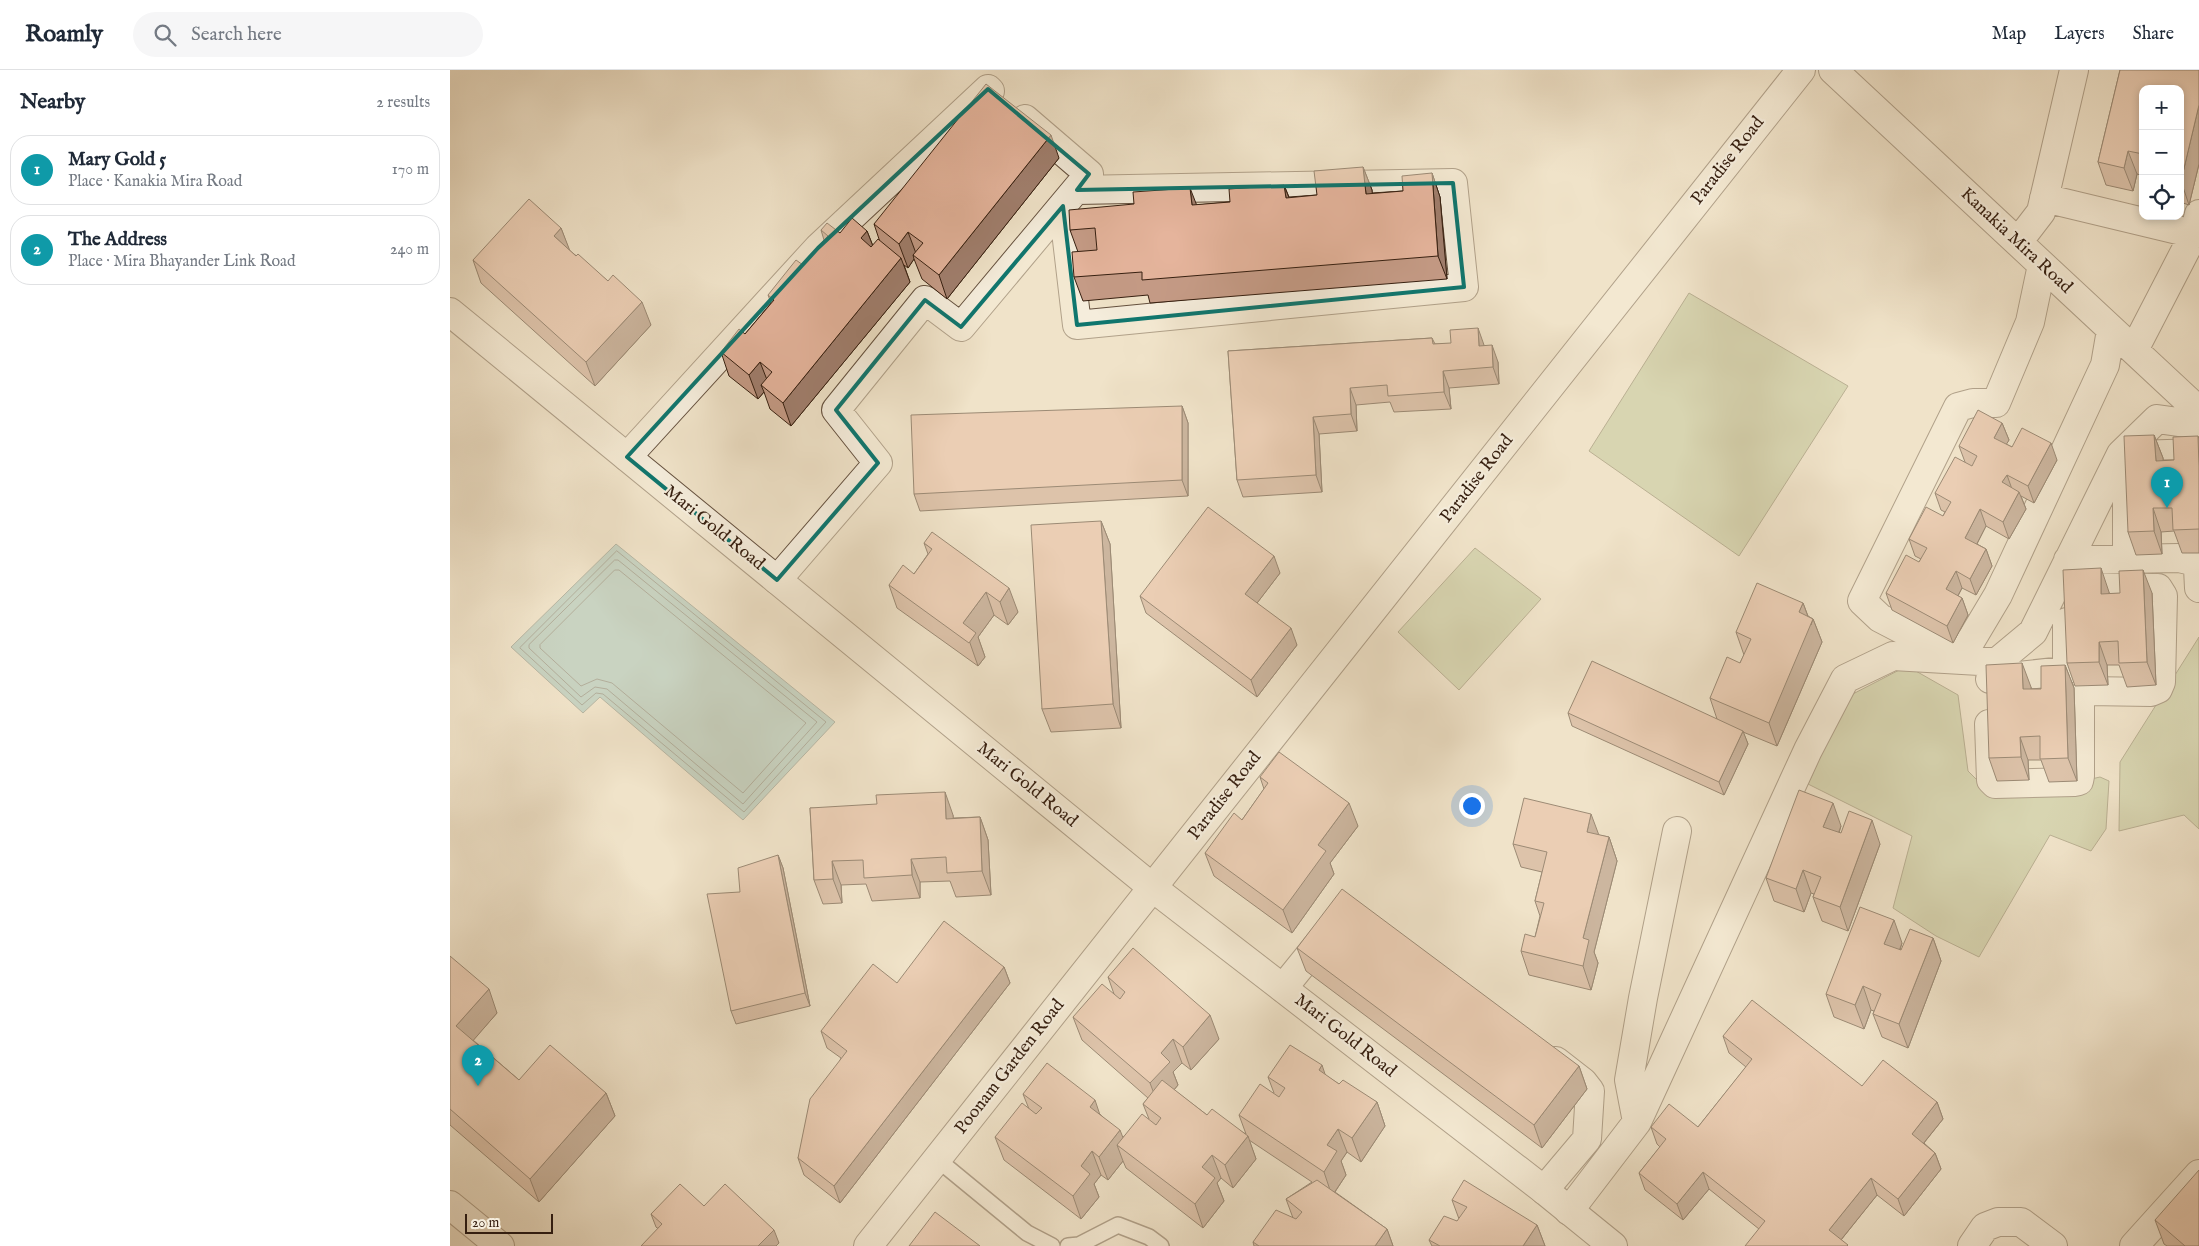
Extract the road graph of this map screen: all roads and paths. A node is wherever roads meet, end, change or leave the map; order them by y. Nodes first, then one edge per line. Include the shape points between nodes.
1 (1801, 70) edge
2 (1833, 70) edge
3 (2074, 70) edge
4 (1070, 198) junction
5 (2044, 198) junction
6 (2197, 224) edge
7 (2018, 242) junction
8 (2042, 265) junction
9 (450, 312) edge
10 (2111, 330) junction
11 (2134, 350) junction
12 (2199, 411) edge
13 (2199, 426) edge
14 (2199, 453) edge
15 (627, 457) junction
16 (2127, 559) junction
17 (2068, 560) junction
18 (777, 580) junction
19 (2199, 588) edge
20 (2071, 591) junction
21 (1988, 671) junction
22 (1677, 832) dead end
23 (1153, 888) junction
24 (1342, 916) edge
25 (1283, 988) junction
26 (1535, 1046) edge
27 (1637, 1122) junction
28 (938, 1159) junction
29 (2199, 1174) edge
30 (1544, 1190) junction
31 (450, 1205) edge
32 (1569, 1211) junction
33 (500, 1246) edge
34 (868, 1246) edge
35 (1052, 1246) edge
36 (1068, 1246) edge
37 (1161, 1246) edge
38 (1613, 1246) edge
39 (1972, 1246) edge
40 (2053, 1246) edge
41 (2134, 1246) edge

1 - 23 street, Paradise Road
2 - 7 street, Kanakia Mira Road
3 - 5 street
4 - 4 street via 1077,324 1464,287 1453,183
4 - 15 street via 1089,174 988,89 818,248
4 - 18 street via 960,327 925,300 836,410 878,463
5 - 6 street
5 - 7 street via 2041,212
6 - 11 street
7 - 8 street, Kanakia Mira Road
8 - 10 street, Kanakia Mira Road
8 - 10 street via 2030,322 1996,403 1958,407 1862,601 1880,618 1930,644 1956,648 1970,642 1998,595 2105,365
9 - 15 street, Mari Gold Road
10 - 11 street, Kanakia Mira Road
11 - 12 street, Kanakia Mira Road
13 - 17 street via 2158,419 2121,454
14 - 16 street via 2128,458
15 - 18 street, Mari Gold Road
16 - 17 street
16 - 19 street via 2179,558 2192,561 2198,568
17 - 20 street
18 - 23 street, Mari Gold Road
20 - 21 street
20 - 21 street via 2067,668 2064,671
20 - 21 street via 2152,587 2158,588 2162,596 2161,682 2158,689 2152,692 2088,691 2083,694 2080,699 2079,781 2002,785 1992,782
21 - 27 street via 1893,656 1845,678 1804,759
22 - 27 street via 1629,1080
23 - 25 street, Mari Gold Road
23 - 28 street, Poonam Garden Road
24 - 25 street
25 - 30 street, Mari Gold Road
26 - 30 street via 1590,1091 1587,1139
27 - 32 street
28 - 34 street, Poonam Garden Road
28 - 35 lane via 1027,1233
29 - 41 street
30 - 32 street, Mari Gold Road
31 - 33 street
32 - 38 street, Mari Gold Road
36 - 37 lane via 1079,1245 1118,1225 1149,1237
39 - 40 street via 1985,1227 1998,1222 2021,1222

